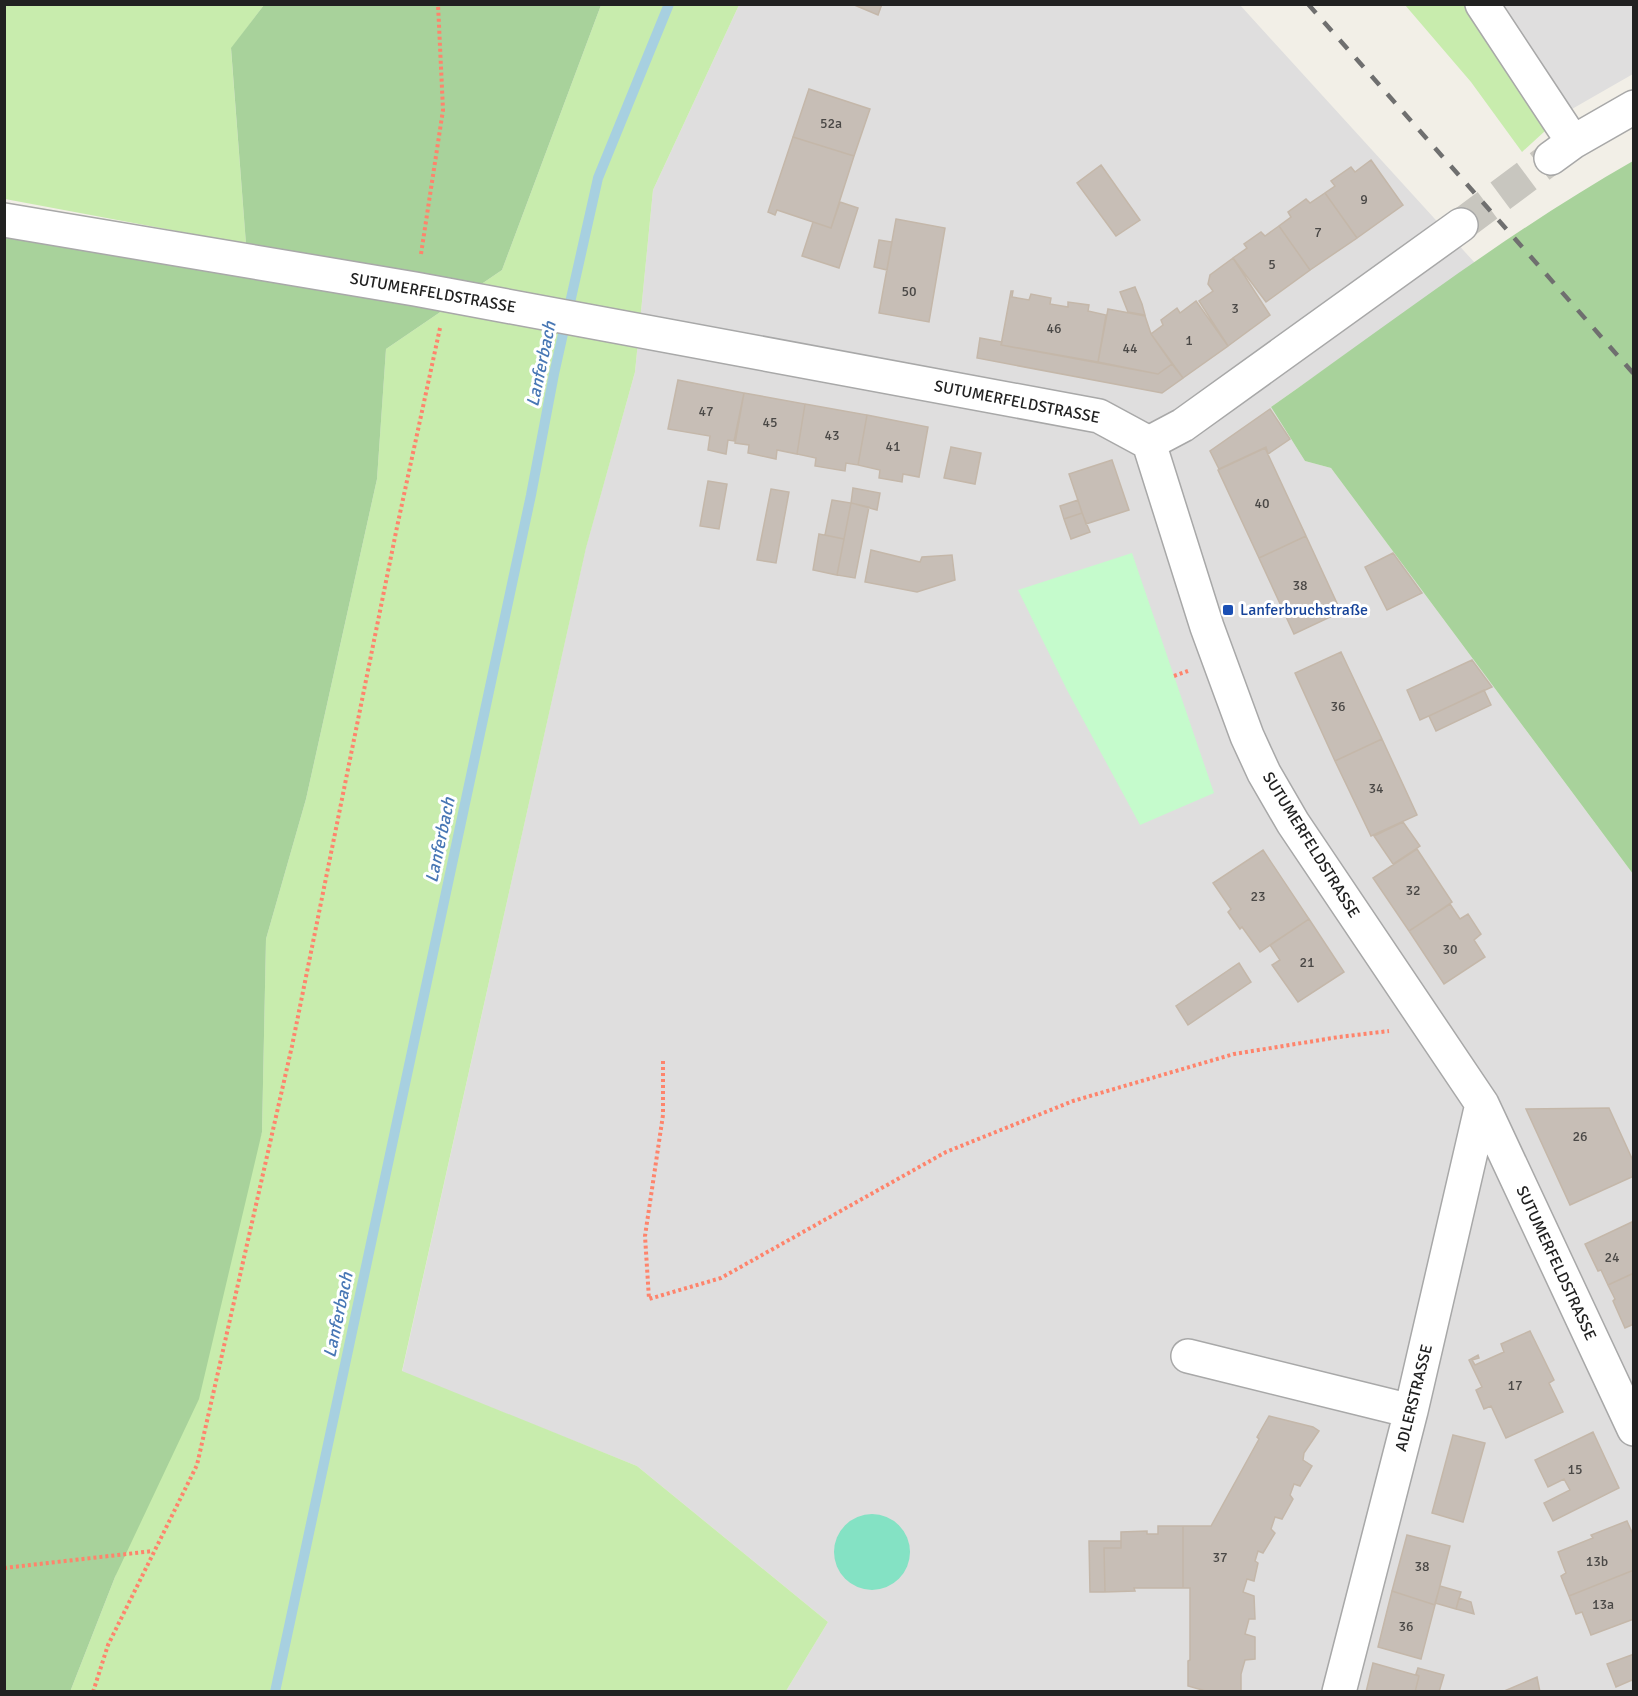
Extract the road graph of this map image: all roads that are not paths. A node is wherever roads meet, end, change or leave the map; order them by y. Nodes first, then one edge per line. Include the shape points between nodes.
1 (1482, 4) edge
2 (1634, 107) edge
3 (4, 220) edge
4 (1461, 225) tunnel mouth
5 (1149, 443) junction
6 (1482, 1104) junction
7 (1188, 1356) dead end
8 (1412, 1411) junction
9 (1634, 1429) edge
10 (1339, 1692) edge

1 - 2 street via 1562,150
3 - 5 street, SUTUMERFELDSTRASSE via 415,289 1099,416
4 - 5 street via 1183,425
5 - 6 street, SUTUMERFELDSTRASSE via 1208,627 1264,773 1293,823
6 - 8 street, ADLERSTRASSE
6 - 9 street, SUTUMERFELDSTRASSE
7 - 8 street
8 - 10 street, ADLERSTRASSE

